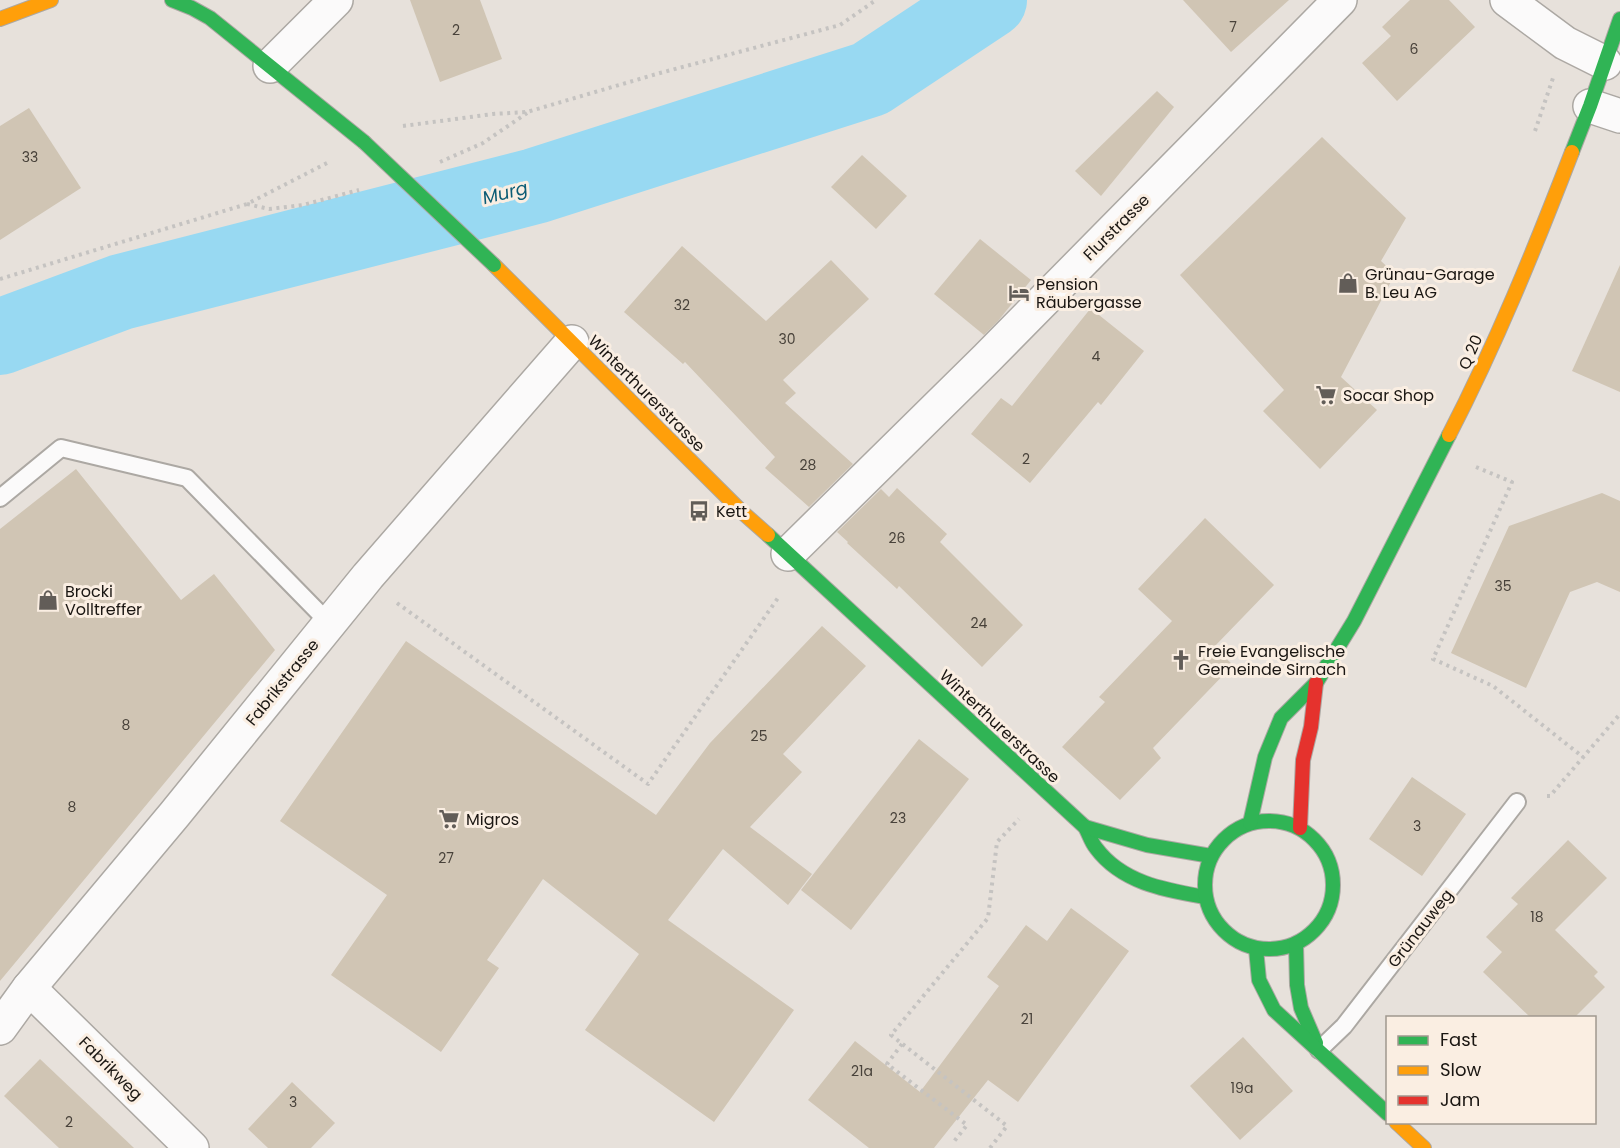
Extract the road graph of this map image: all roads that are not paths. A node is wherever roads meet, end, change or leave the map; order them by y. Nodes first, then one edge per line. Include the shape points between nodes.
1 (51, 0) edge
2 (172, 0) edge
3 (336, 0) edge
4 (1340, 0) edge
5 (1508, 0) edge
6 (1620, 19) edge
7 (0, 20) edge
8 (1605, 63) junction
9 (270, 66) junction
10 (1605, 111) edge
11 (572, 342) junction
12 (0, 498) edge
13 (789, 554) junction
14 (329, 623) junction
15 (1316, 682) junction
16 (1517, 802) road end
17 (1250, 823) junction
18 (1086, 827) junction
19 (1300, 828) junction
20 (1211, 856) junction
21 (1205, 897) junction
22 (1296, 944) junction
23 (1256, 949) junction
24 (29, 988) junction
25 (0, 1028) edge
26 (1319, 1050) junction
27 (1386, 1112) edge
28 (1398, 1124) edge
29 (192, 1148) edge
30 (1424, 1148) edge

1 - 7 main road
2 - 9 main road, Winterthurerstrasse via 210,18
3 - 9 street
4 - 13 street, Flurstrasse
5 - 8 street via 1565,43
6 - 8 main road, Q 20
8 - 10 main road, Q 20
9 - 11 main road, Winterthurerstrasse, bridge via 364,142
10 - 15 main road, Q 20 via 1534,250 1464,407 1354,621
11 - 13 main road, Winterthurerstrasse
11 - 14 street, Fabrikstrasse
12 - 14 lane via 61,448 187,478
13 - 18 main road, Winterthurerstrasse
14 - 24 street, Fabrikstrasse
15 - 17 main road, Q 20 via 1281,718 1265,757
15 - 19 main road, Q 20 via 1303,760
16 - 26 lane, Grünauweg via 1344,1026
17 - 19 main road via 1267,820
17 - 20 main road via 1234,830
18 - 20 main road, Winterthurerstrasse via 1147,845
18 - 21 main road, Winterthurerstrasse via 1095,847 1136,881
19 - 22 main road via 1328,858 1334,877 1333,898 1326,917 1313,933
20 - 21 main road via 1205,876
21 - 23 main road via 1223,930
22 - 23 main road
22 - 26 main road via 1301,1008
23 - 26 main road via 1259,980 1274,1010
24 - 25 street, Fabrikstrasse
24 - 29 street, Fabrikweg
26 - 27 main road
28 - 30 main road

